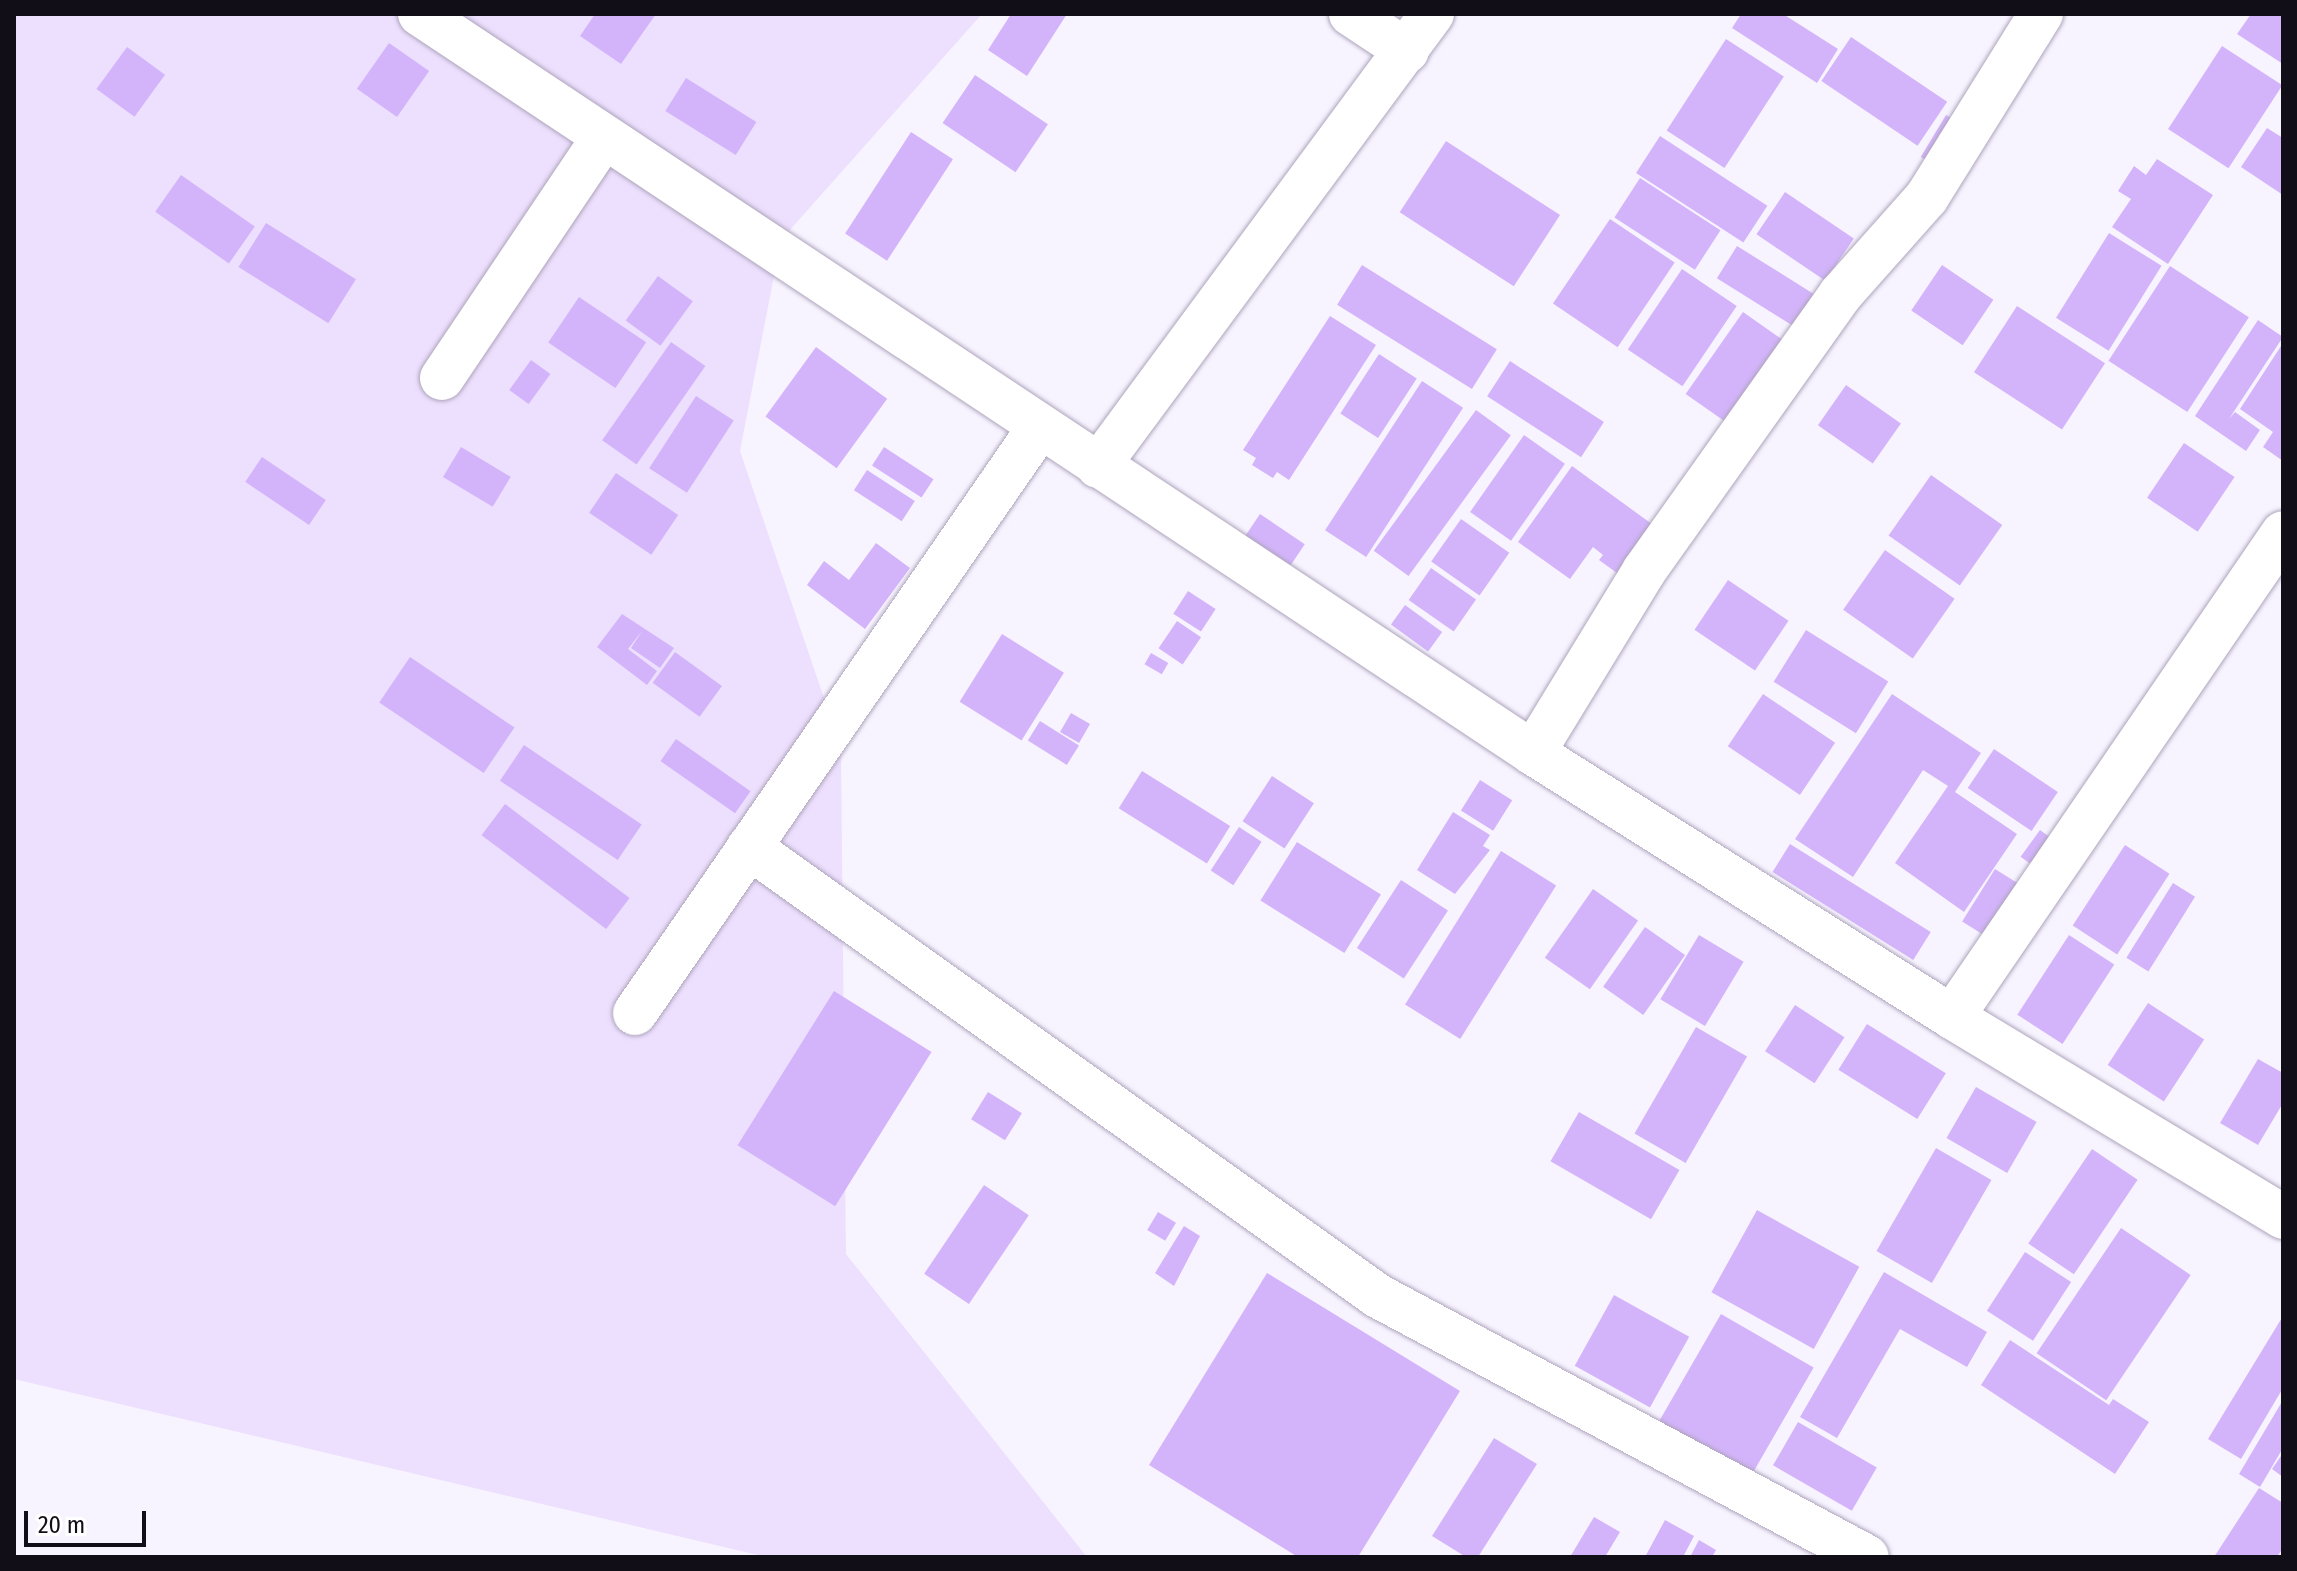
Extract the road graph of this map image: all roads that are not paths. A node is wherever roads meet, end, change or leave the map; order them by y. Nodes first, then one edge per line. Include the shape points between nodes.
1 (420, 14) edge
2 (1351, 14) edge
3 (1432, 14) edge
4 (2041, 14) edge
5 (1407, 51) junction
6 (604, 137) junction
7 (442, 378) dead end
8 (1039, 428) junction
9 (1098, 466) junction
10 (2283, 533) edge
11 (1533, 753) junction
12 (749, 847) junction
13 (635, 1013) dead end
14 (1952, 1017) junction
15 (2283, 1217) edge
16 (1867, 1557) edge

1 - 6 street
2 - 5 street
3 - 5 street
4 - 11 street via 1927,197 1840,295 1644,571
5 - 9 street
6 - 7 street
6 - 8 street
8 - 9 street
8 - 12 street
9 - 11 street
10 - 14 street
11 - 14 street
12 - 13 street
12 - 16 street via 1378,1296
14 - 15 street

